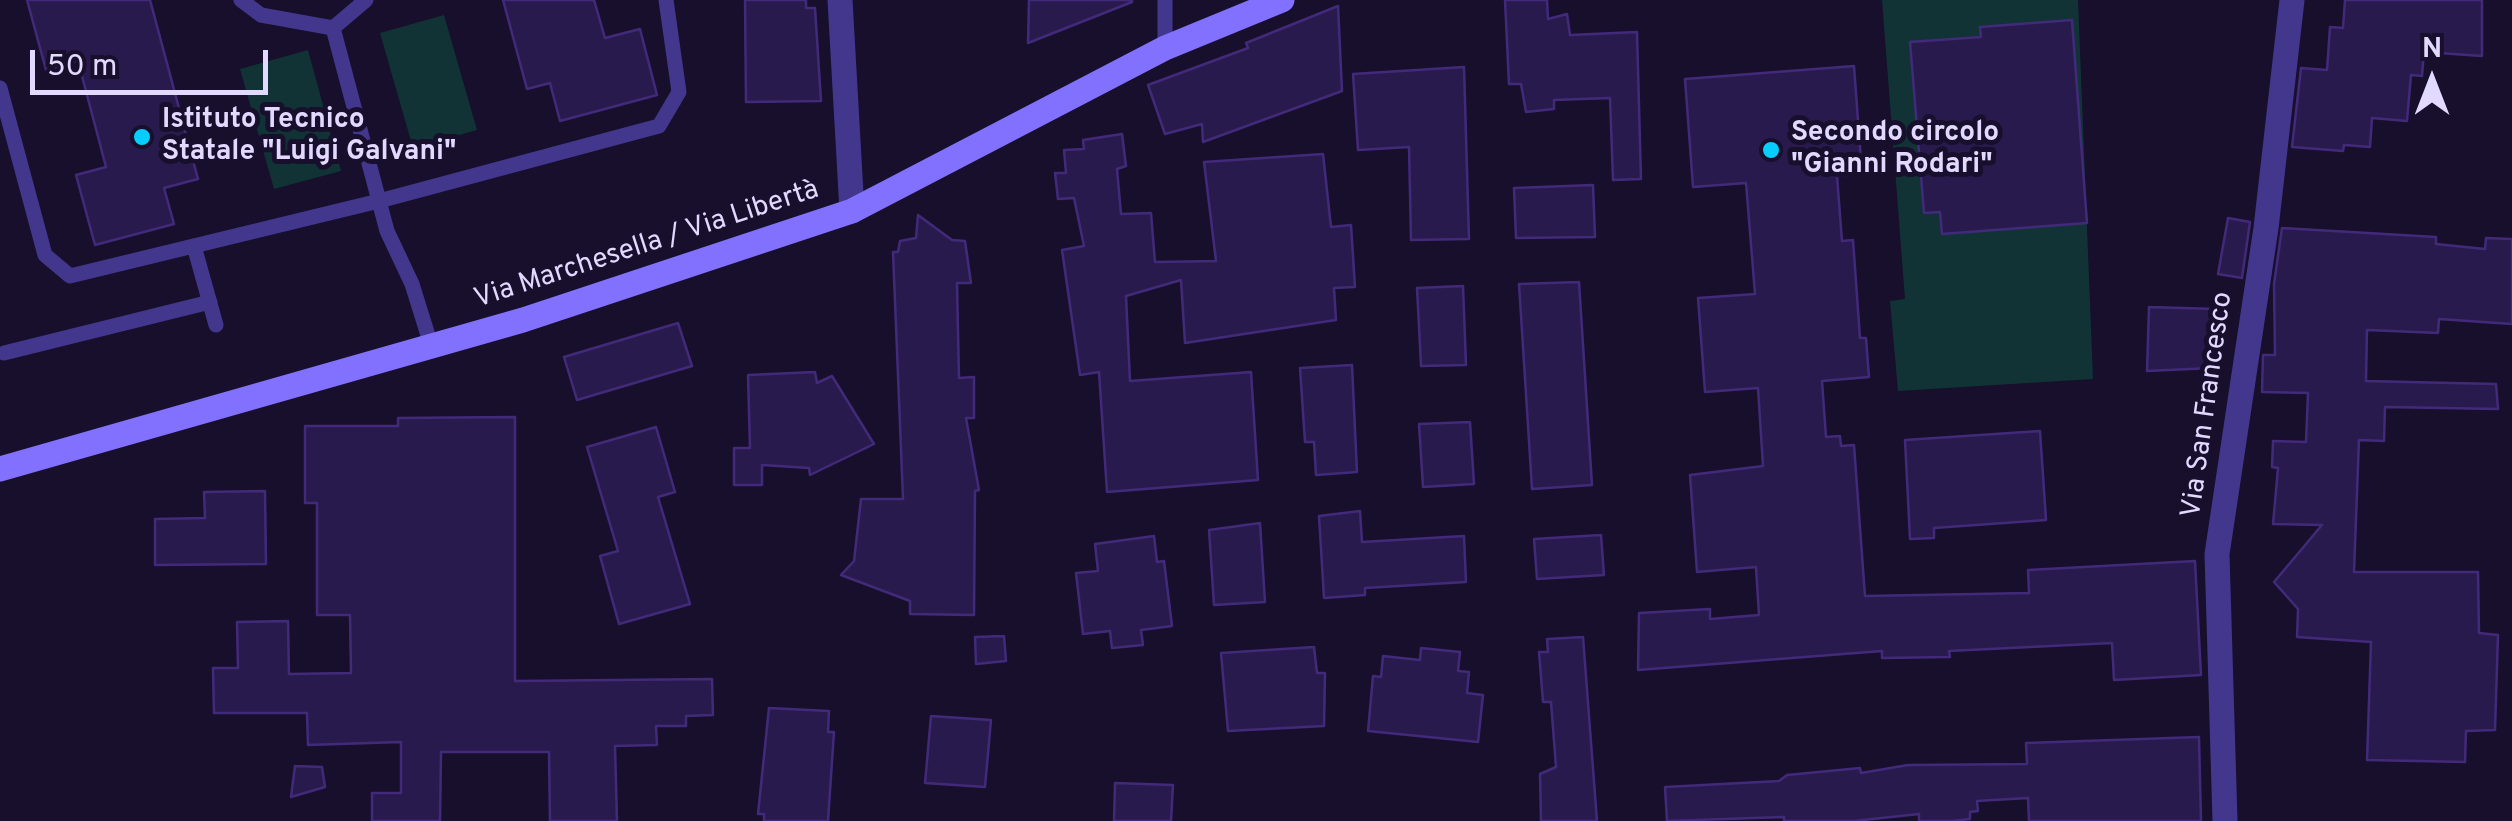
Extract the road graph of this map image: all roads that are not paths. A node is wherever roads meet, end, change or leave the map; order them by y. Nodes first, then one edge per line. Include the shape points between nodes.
1 (240, 0) edge
2 (366, 0) edge
3 (666, 0) edge
4 (840, 0) edge
5 (1165, 0) edge
6 (1282, 0) edge
7 (2292, 0) edge
8 (332, 28) junction
9 (1165, 48) junction
10 (0, 88) edge
11 (380, 201) junction
12 (852, 211) junction
13 (194, 246) junction
14 (210, 302) junction
15 (216, 325) dead end
16 (432, 345) junction
17 (4, 353) dead end
18 (0, 468) edge
19 (2225, 821) edge

1 - 8 lane via 261,14
2 - 8 lane
3 - 11 lane via 680,92 659,126
4 - 12 street
5 - 9 lane
6 - 9 street, Via Marchesella / Via Libertà
7 - 19 street, Via San Francesco via 2217,554
8 - 11 lane
9 - 12 street, Via Marchesella / Via Libertà
10 - 13 lane via 45,255 70,276
11 - 13 lane
11 - 16 lane
12 - 16 street, Via Marchesella / Via Libertà
13 - 14 lane
14 - 15 lane
14 - 17 lane
16 - 18 street, Via Marchesella / Via Libertà

